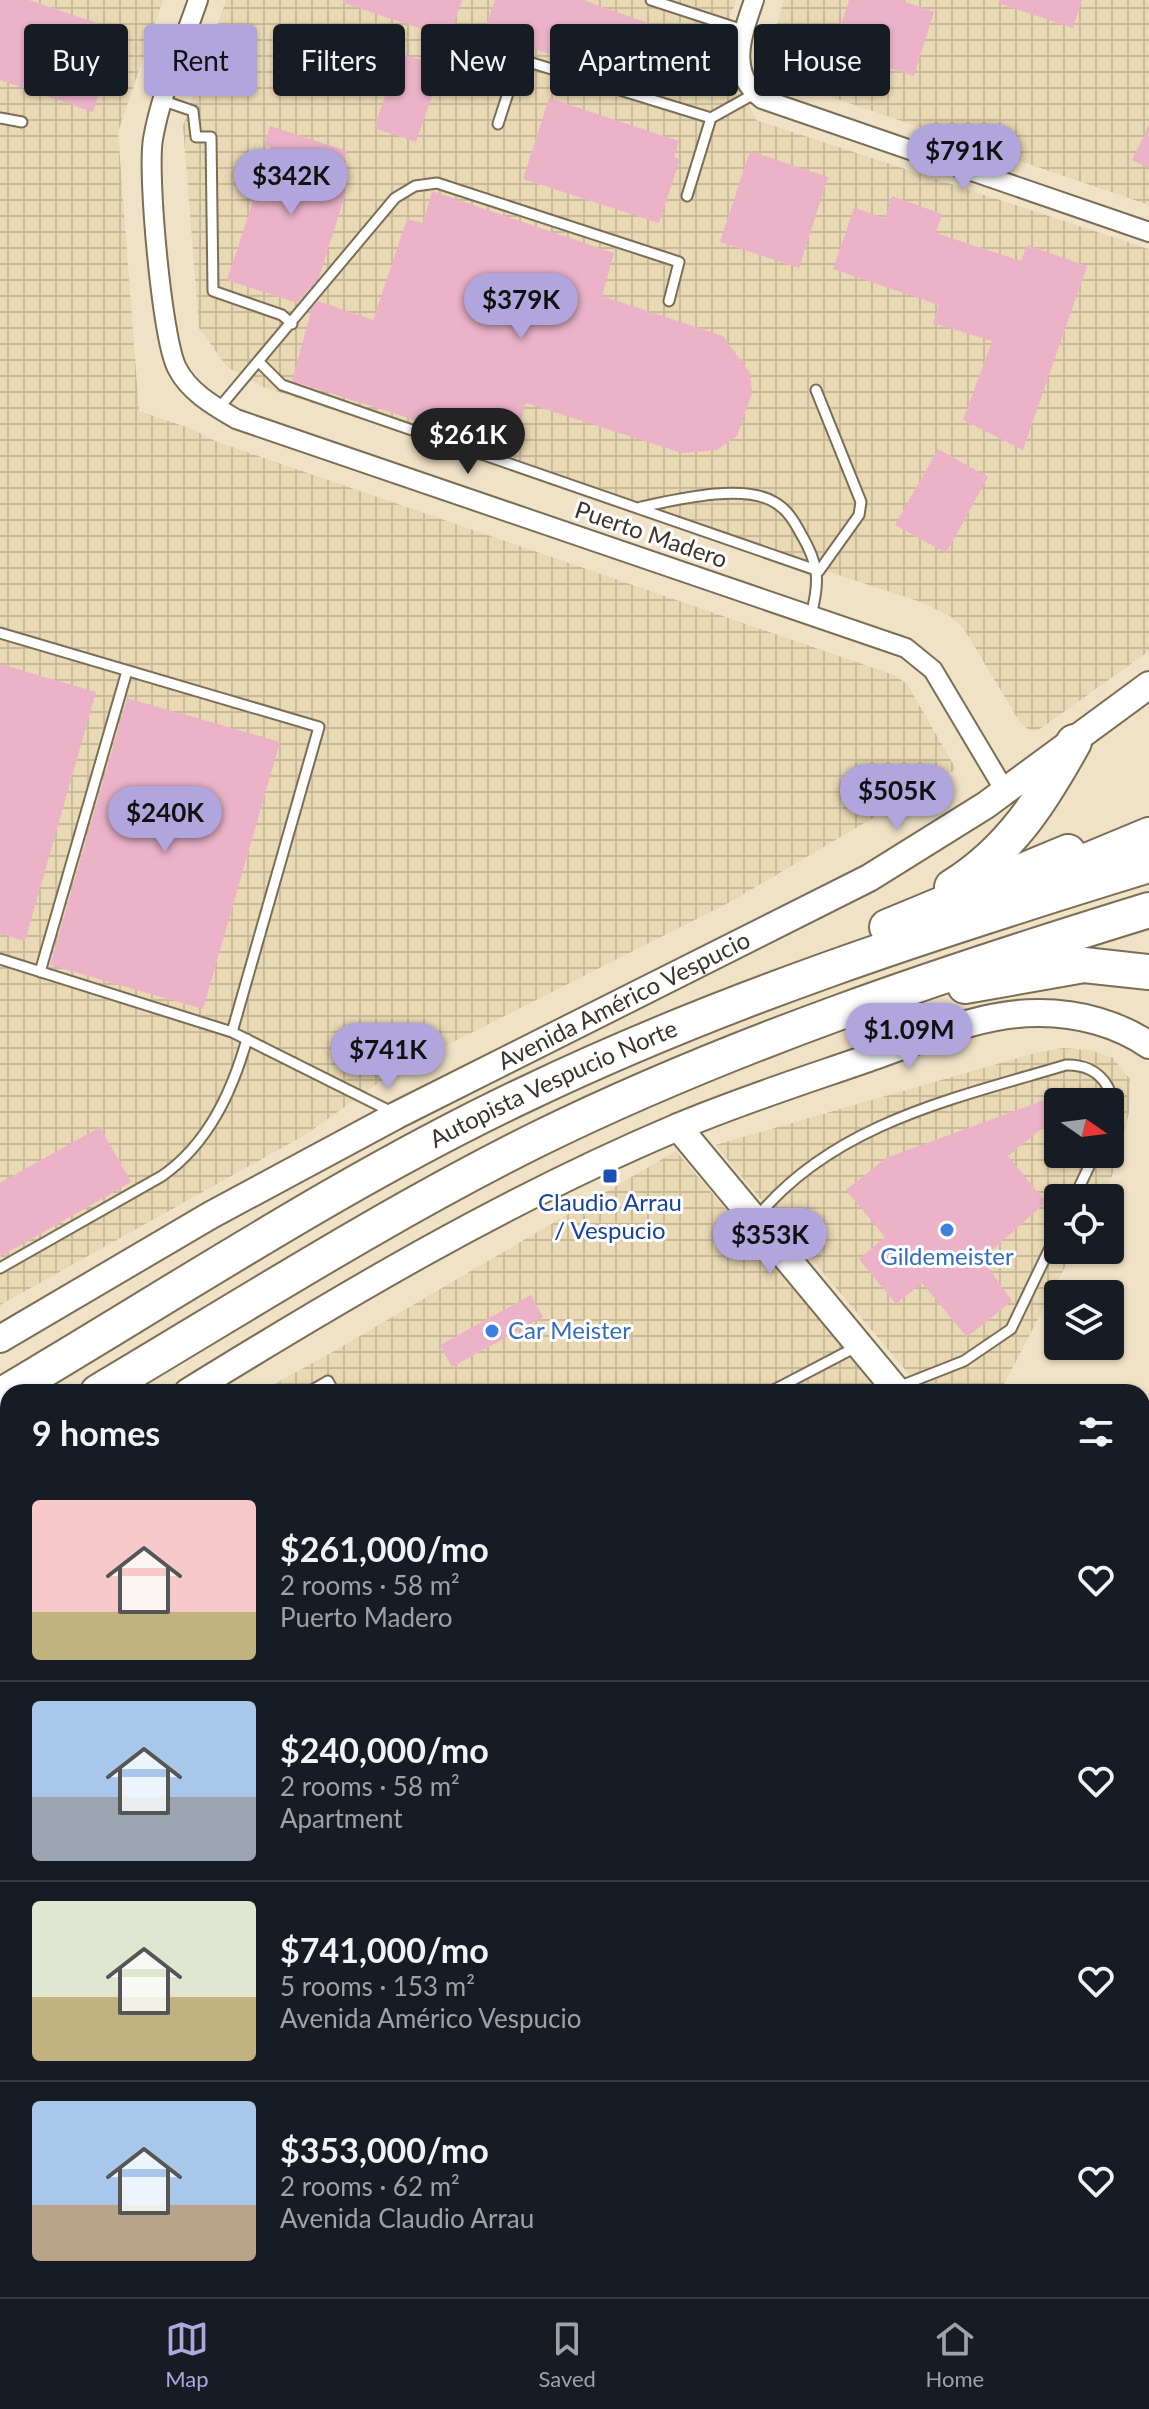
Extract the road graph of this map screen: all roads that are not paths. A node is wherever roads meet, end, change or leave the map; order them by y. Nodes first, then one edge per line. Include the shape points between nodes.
1 (198, 0) edge
2 (651, 0) edge
3 (754, 0) edge
4 (743, 30) junction
5 (754, 94) joint
6 (758, 96) edge
7 (164, 101) junction
8 (0, 118) edge
9 (711, 118) junction
10 (22, 122) dead end
11 (498, 124) dead end
12 (687, 196) dead end
13 (1149, 232) edge
14 (669, 301) dead end
15 (292, 324) junction
16 (260, 363) junction
17 (816, 390) dead end
18 (219, 408) junction
19 (641, 507) junction
20 (819, 571) junction
21 (811, 615) junction
22 (0, 633) edge
23 (127, 671) junction
24 (1149, 685) edge
25 (1074, 742) junction
26 (1005, 791) junction
27 (1149, 817) edge
28 (1149, 835) edge
29 (1149, 865) edge
30 (1149, 910) edge
31 (891, 924) junction
32 (839, 958) junction
33 (0, 959) edge
34 (1046, 971) junction
35 (40, 972) junction
36 (1149, 972) edge
37 (806, 977) junction
38 (885, 997) junction
39 (1149, 997) edge
40 (232, 1032) junction
41 (247, 1039) junction
42 (1149, 1045) edge
43 (1107, 1088) edge
44 (397, 1115) junction
45 (678, 1127) junction
46 (755, 1219) junction
47 (1044, 1260) edge
48 (0, 1268) edge
49 (0, 1339) edge
50 (859, 1345) junction
51 (169, 1350) junction
52 (64, 1358) junction
53 (10, 1384) edge
54 (20, 1384) edge
55 (112, 1384) edge
56 (132, 1384) edge
57 (206, 1384) edge
58 (785, 1384) edge
59 (892, 1384) edge
60 (911, 1384) edge

1 - 7 street, Puerto Madero
2 - 4 lane
3 - 4 street
4 - 5 street via 739,61
5 - 9 lane
6 - 13 street
7 - 15 lane via 193,111 196,137 211,137 213,291 282,315
7 - 18 street, Puerto Madero via 151,163 166,330 177,369
8 - 10 lane
9 - 11 lane via 519,59
9 - 12 lane
14 - 15 lane via 679,262 426,183 395,198
15 - 16 lane
16 - 18 lane
16 - 19 lane via 282,385
17 - 20 lane via 861,502 859,515
18 - 21 street, Puerto Madero via 255,426
19 - 20 lane
19 - 20 lane via 733,494 762,496 791,517
20 - 21 lane
21 - 26 street, Puerto Madero via 920,657 933,670
22 - 23 lane
23 - 35 lane
23 - 40 lane via 319,727
24 - 25 main road, Avenida Américo Vespucio
25 - 26 main road, Avenida Américo Vespucio
25 - 31 highway via 1019,831 961,882
26 - 44 main road, Avenida Américo Vespucio via 910,854 811,909
27 - 31 highway
28 - 32 highway
29 - 37 highway, Autopista Vespucio Norte
30 - 38 highway, Autopista Vespucio Norte
31 - 32 highway
32 - 37 highway
33 - 35 lane
34 - 36 highway via 1084,965
34 - 38 highway
34 - 39 highway via 1091,975
35 - 40 lane
37 - 52 highway, Autopista Vespucio Norte via 625,1048 475,1119
38 - 51 highway, Autopista Vespucio Norte via 729,1054 540,1138
40 - 41 lane
41 - 44 lane
41 - 48 lane via 217,1115 184,1159
42 - 45 main road via 1090,1019 1041,1012 1001,1017
43 - 46 lane via 1103,1078 1086,1067 1066,1065 880,1125 807,1171
44 - 49 main road, Avenida Américo Vespucio via 211,1215
45 - 46 main road
45 - 57 main road via 443,1242
46 - 50 main road
47 - 60 lane via 1011,1329 964,1361
50 - 58 lane
50 - 59 main road
51 - 55 highway, Autopista Vespucio Norte
51 - 56 highway
52 - 53 highway
52 - 54 highway, Autopista Vespucio Norte

